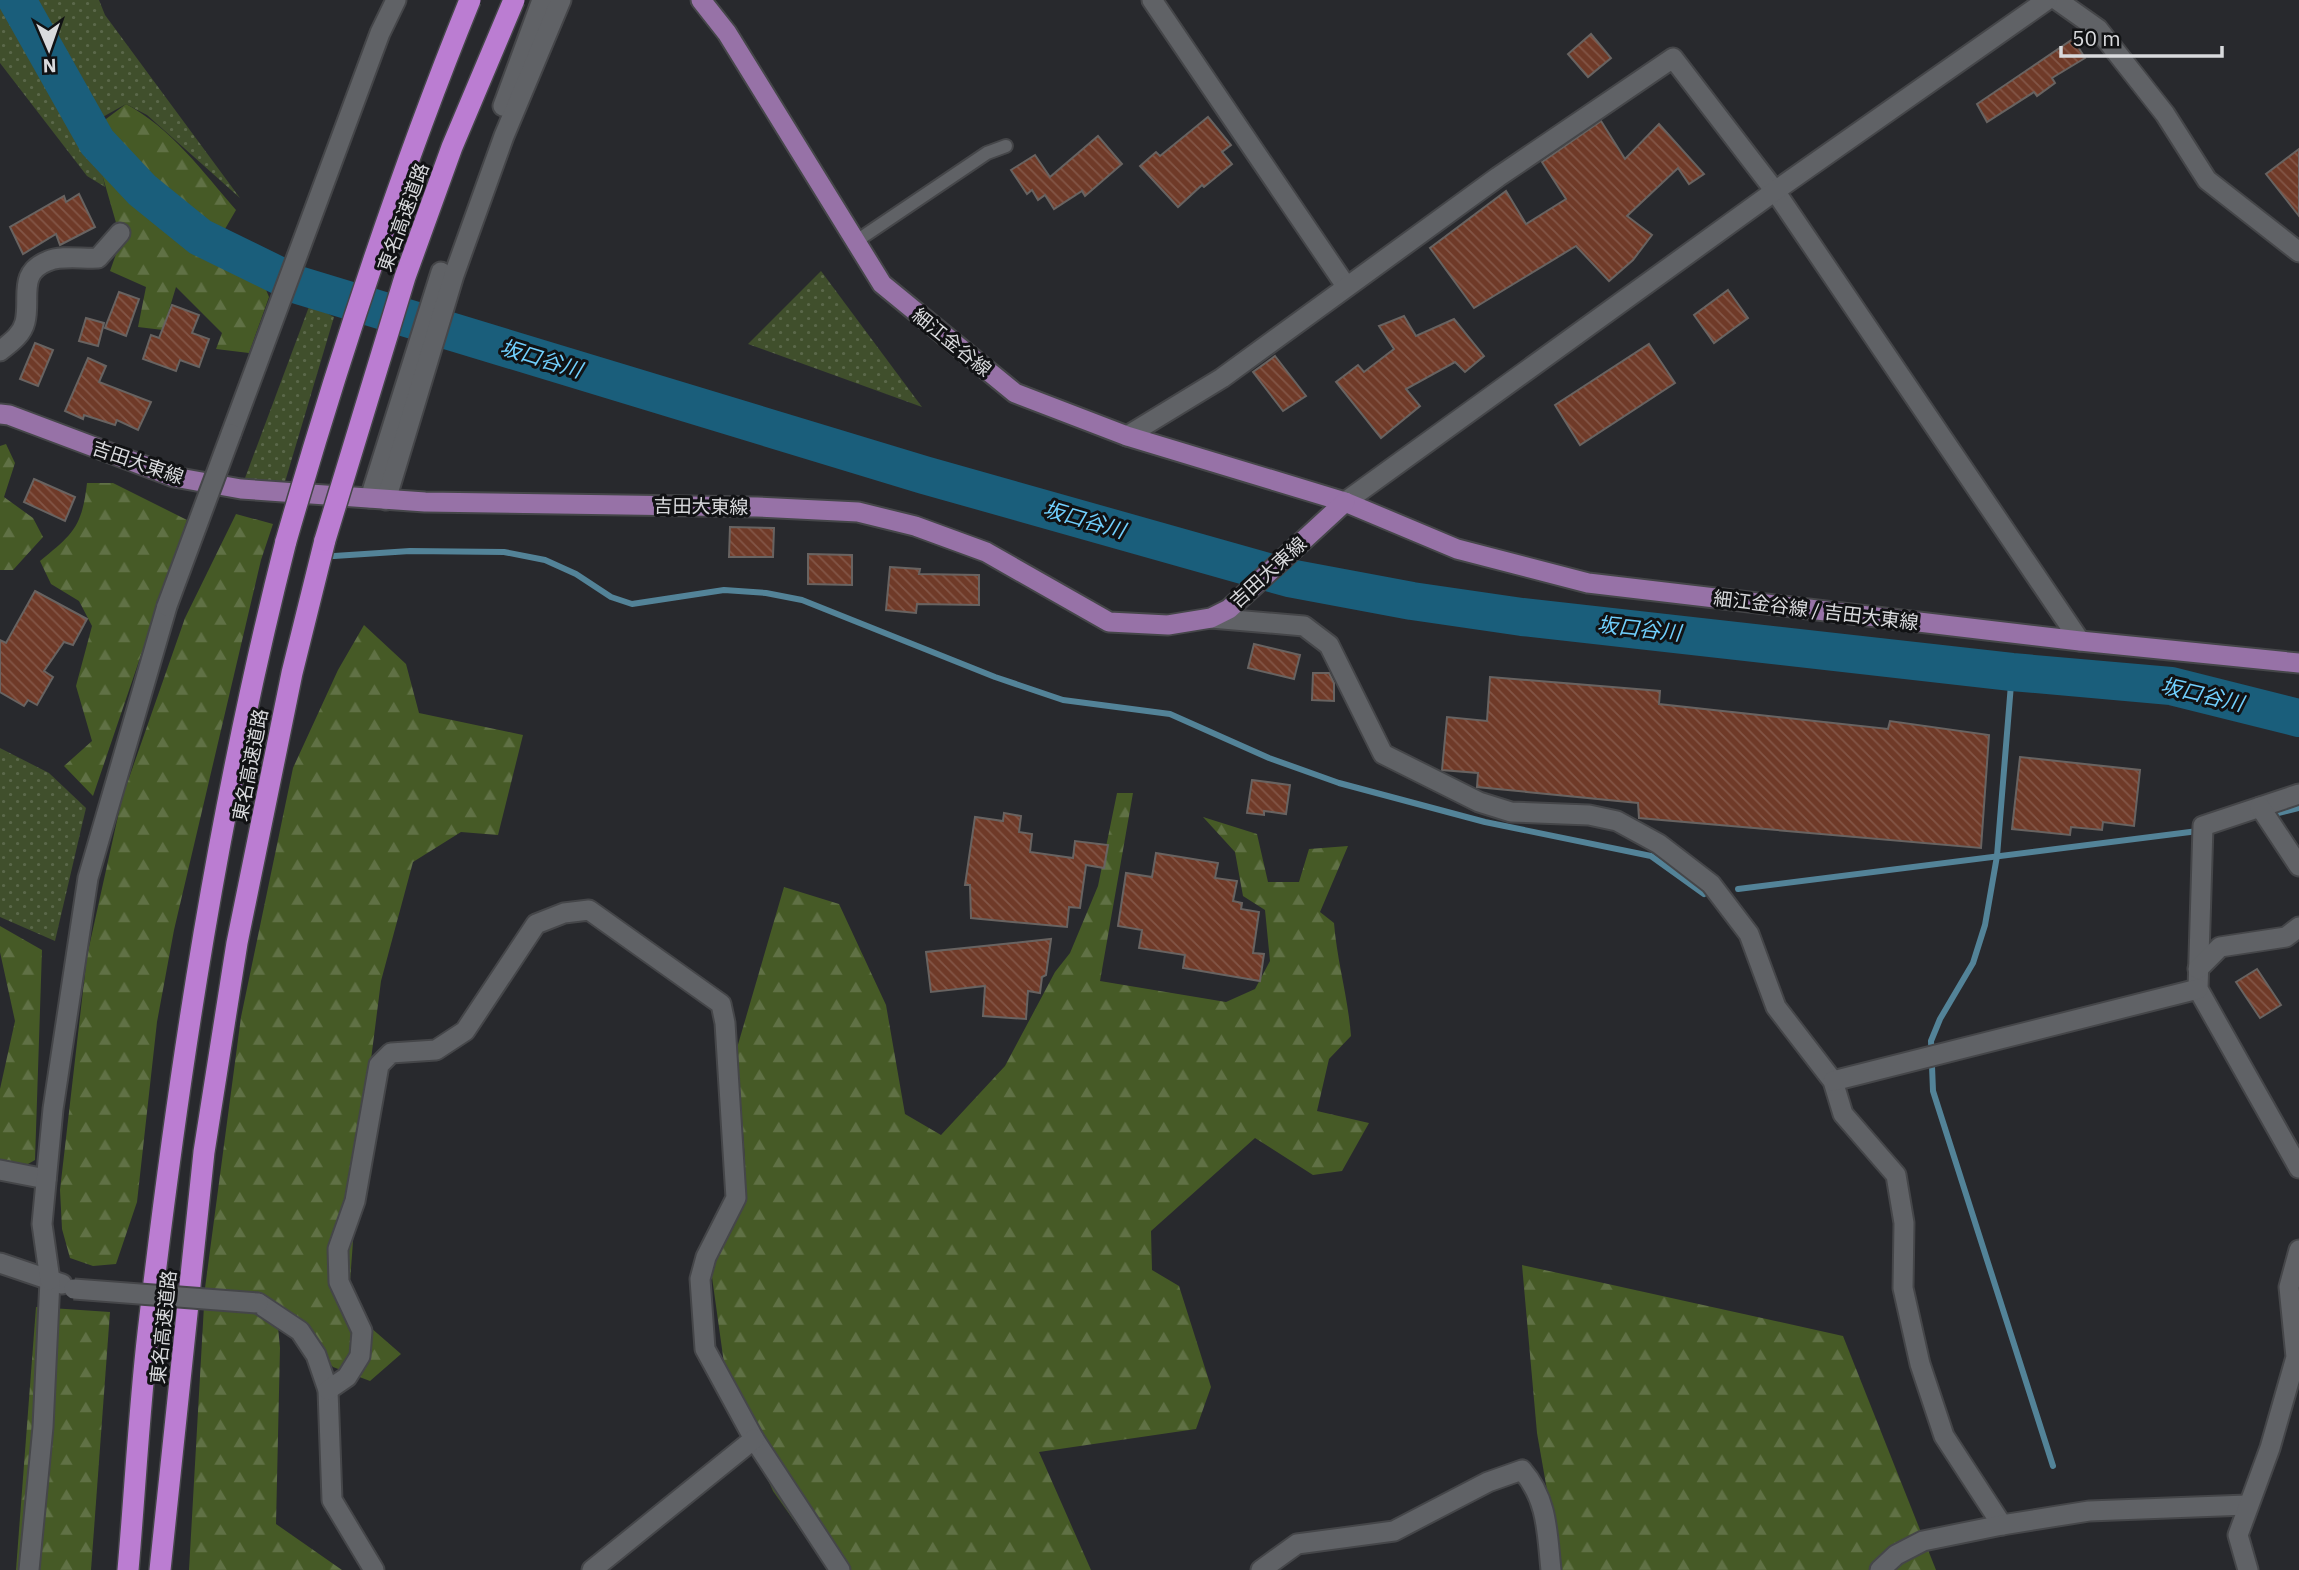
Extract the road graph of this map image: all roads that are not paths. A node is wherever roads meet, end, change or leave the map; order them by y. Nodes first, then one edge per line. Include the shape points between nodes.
1 (396, 0) edge
2 (470, 0) edge
3 (513, 0) edge
4 (542, 0) edge
5 (561, 0) edge
6 (701, 0) edge
7 (1152, 0) edge
8 (2047, 0) edge
9 (2057, 0) edge
10 (1006, 146) dead end
11 (1775, 191) junction
12 (120, 233) dead end
13 (855, 242) junction
14 (2297, 246) edge
15 (447, 277) junction
16 (1346, 286) junction
17 (0, 351) edge
18 (0, 414) edge
19 (1127, 436) junction
20 (378, 499) junction
21 (1345, 502) junction
22 (1211, 618) junction
23 (2080, 641) junction
24 (2299, 663) edge
25 (2299, 794) edge
26 (2260, 808) junction
27 (2299, 866) edge
28 (2299, 927) edge
29 (2198, 969) junction
30 (2198, 989) junction
31 (1833, 1081) junction
32 (2299, 1168) edge
33 (0, 1170) edge
34 (46, 1179) junction
35 (2299, 1251) edge
36 (0, 1263) edge
37 (50, 1280) junction
38 (328, 1390) junction
39 (754, 1439) junction
40 (2248, 1505) junction
41 (2002, 1525) junction
42 (29, 1570) edge
43 (128, 1570) edge
44 (160, 1570) edge
45 (374, 1570) edge
46 (592, 1570) edge
47 (840, 1570) edge
48 (1261, 1570) edge
49 (1551, 1570) edge
50 (1880, 1570) edge
51 (2248, 1570) edge

1 - 34 street, bridge via 167,606 88,877
2 - 43 highway, 東名高速道路, bridge via 346,336 264,631 198,962 163,1200
3 - 44 highway, 東名高速道路, bridge via 405,277 325,540 292,673 237,943 204,1152
4 - 15 street
5 - 15 street
6 - 13 main road, 細江金谷線 via 727,33
7 - 16 street
8 - 11 street
9 - 14 street via 2098,29 2165,114 2207,180
10 - 13 lane via 987,153
11 - 16 street via 1673,58
11 - 21 street
11 - 23 street
12 - 17 street via 98,258 49,260 34,270 25,284 25,322 18,336
13 - 19 main road, 細江金谷線 via 881,284 1015,393
15 - 20 street via 416,395
15 - 20 street via 411,361
16 - 19 street via 1222,378
18 - 20 main road, 吉田大東線 via 174,477 241,489
19 - 21 main road, 細江金谷線
20 - 22 main road, 吉田大東線 via 858,512 915,526 986,552 1109,622 1168,625
21 - 22 main road, 吉田大東線 via 1229,608
21 - 23 main road, 細江金谷線 / 吉田大東線 via 1457,549 1588,583
22 - 31 street via 1304,626 1329,645 1383,754 1479,802 1511,812 1589,815 1617,821 1659,844 1711,884 1749,934 1776,1007
23 - 24 main road, 細江金谷線 / 吉田大東線
25 - 26 street
26 - 27 street
26 - 29 street via 2203,835
28 - 29 street via 2286,937 2220,947
29 - 30 street
30 - 31 street
30 - 32 street
31 - 41 street via 1843,1114 1895,1175 1904,1223 1903,1288 1920,1364 1944,1436
33 - 34 street
34 - 37 street via 42,1224
35 - 40 street via 2289,1287 2296,1357
36 - 37 street
37 - 38 street, bridge via 74,1289 258,1303 300,1331 316,1354
37 - 42 street via 43,1427
38 - 39 street via 347,1377 360,1356 362,1331 339,1282 338,1249 355,1201 379,1065 391,1053 436,1050 465,1031 536,923 589,910 721,1004 736,1198 700,1279 704,1338 705,1349
38 - 45 street via 332,1500
39 - 46 street
39 - 47 street
40 - 41 street via 2089,1511
40 - 51 street via 2238,1535
41 - 50 street via 1923,1541
48 - 49 street via 1297,1544 1394,1531 1488,1482 1522,1470 1535,1484 1546,1510

